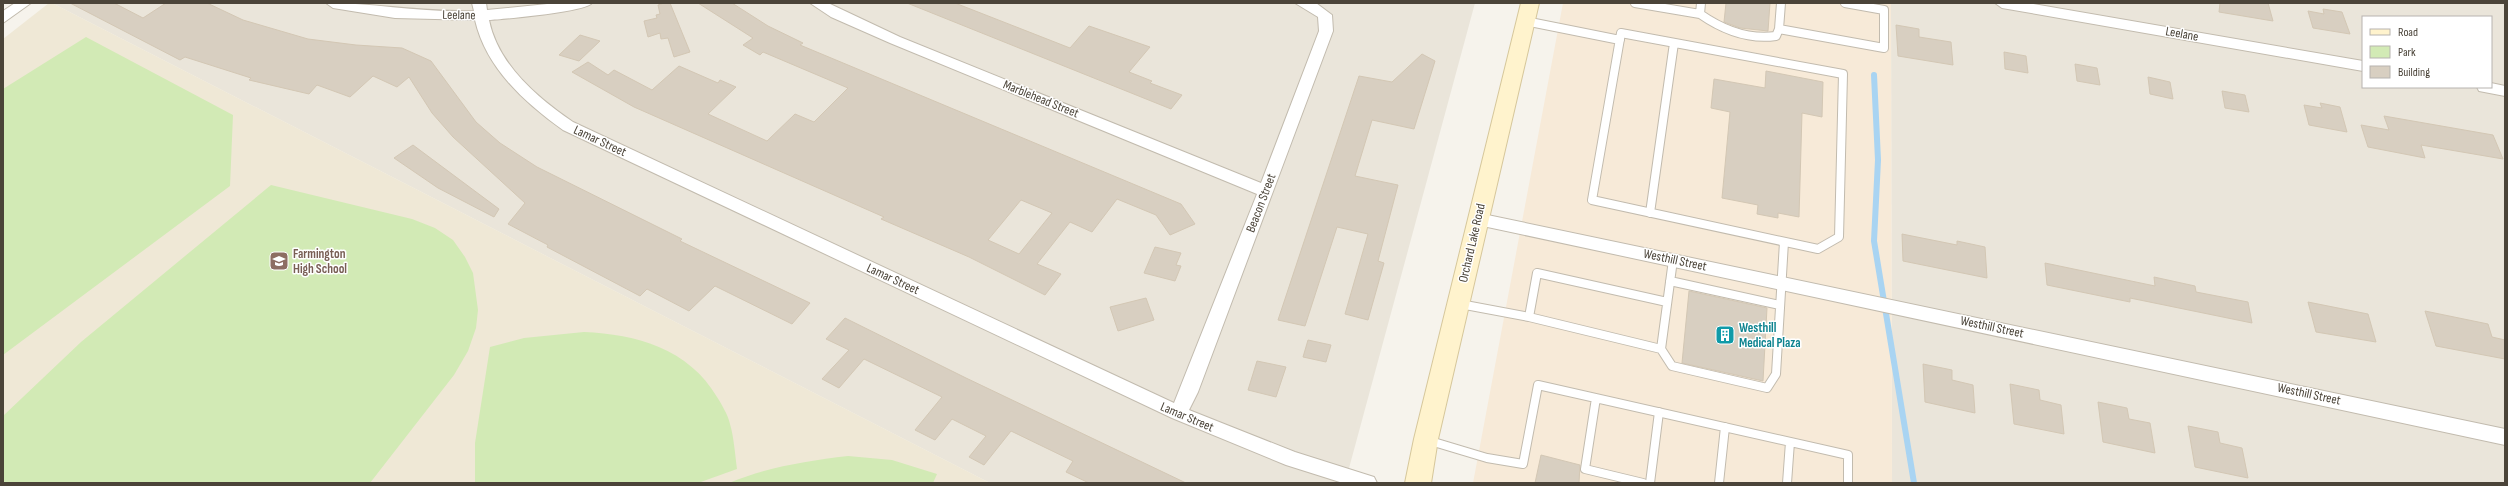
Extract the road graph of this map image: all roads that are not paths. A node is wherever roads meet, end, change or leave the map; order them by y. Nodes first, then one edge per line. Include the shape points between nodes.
1 (24, 3) edge
2 (333, 3) edge
3 (585, 3) edge
4 (817, 3) edge
5 (1302, 3) edge
6 (1636, 3) edge
7 (1701, 3) edge
8 (1781, 3) edge
9 (1845, 3) edge
10 (2002, 3) edge
11 (479, 9) edge
12 (1528, 12) edge
13 (1700, 14) junction
14 (3, 18) edge
15 (1779, 29) junction
16 (1620, 40) junction
17 (1674, 43) junction
18 (2362, 66) edge
19 (2489, 88) edge
20 (2505, 91) edge
21 (1266, 191) junction
22 (1650, 213) junction
23 (1478, 219) junction
24 (1784, 242) junction
25 (1674, 260) junction
26 (1670, 281) junction
27 (1780, 282) junction
28 (1667, 302) junction
29 (1458, 304) junction
30 (1780, 305) junction
31 (1529, 317) junction
32 (1661, 349) junction
33 (1596, 398) junction
34 (1659, 412) junction
35 (1178, 414) junction
36 (1725, 426) junction
37 (2505, 437) edge
38 (1426, 440) junction
39 (1790, 442) junction
40 (1368, 483) edge
41 (1418, 483) edge
42 (1643, 483) edge
43 (1650, 483) edge
44 (1719, 483) edge
45 (1787, 483) edge
46 (1848, 483) edge

1 - 14 street
2 - 11 street, Leelane via 376,12
3 - 11 street, Leelane via 530,12
4 - 21 street, Marblehead Street via 895,40
5 - 21 street, Beacon Street via 1325,15 1326,31
6 - 13 lane
7 - 13 lane
8 - 15 lane
9 - 15 lane via 1884,10 1884,48
10 - 18 street, Leelane
11 - 35 street, Lamar Street via 496,55 509,75 542,109 568,126
12 - 16 lane
12 - 23 main road, Orchard Lake Road
13 - 15 lane via 1712,24 1732,32 1767,38 1776,36
16 - 17 lane via 1621,33
16 - 22 lane via 1592,200
17 - 22 lane
17 - 24 lane via 1843,74 1839,237 1818,249
19 - 20 street
21 - 35 street, Beacon Street via 1189,392
22 - 24 lane
23 - 25 street, Westhill Street
23 - 29 main road, Orchard Lake Road
24 - 27 lane
25 - 26 lane
25 - 27 street, Westhill Street
26 - 28 lane
26 - 30 lane
27 - 30 lane
27 - 37 street, Westhill Street
28 - 31 lane via 1537,273
28 - 32 lane
29 - 31 lane
29 - 38 main road, Orchard Lake Road
30 - 32 lane via 1776,374 1767,388 1672,366
31 - 32 lane
33 - 34 lane
33 - 38 lane via 1538,385 1523,464 1487,458
33 - 42 lane via 1585,469
34 - 36 lane
34 - 43 lane
35 - 40 street, Lamar Street via 1292,459
36 - 39 lane
36 - 44 lane
38 - 41 main road, Orchard Lake Road
39 - 45 lane
39 - 46 lane via 1848,455

